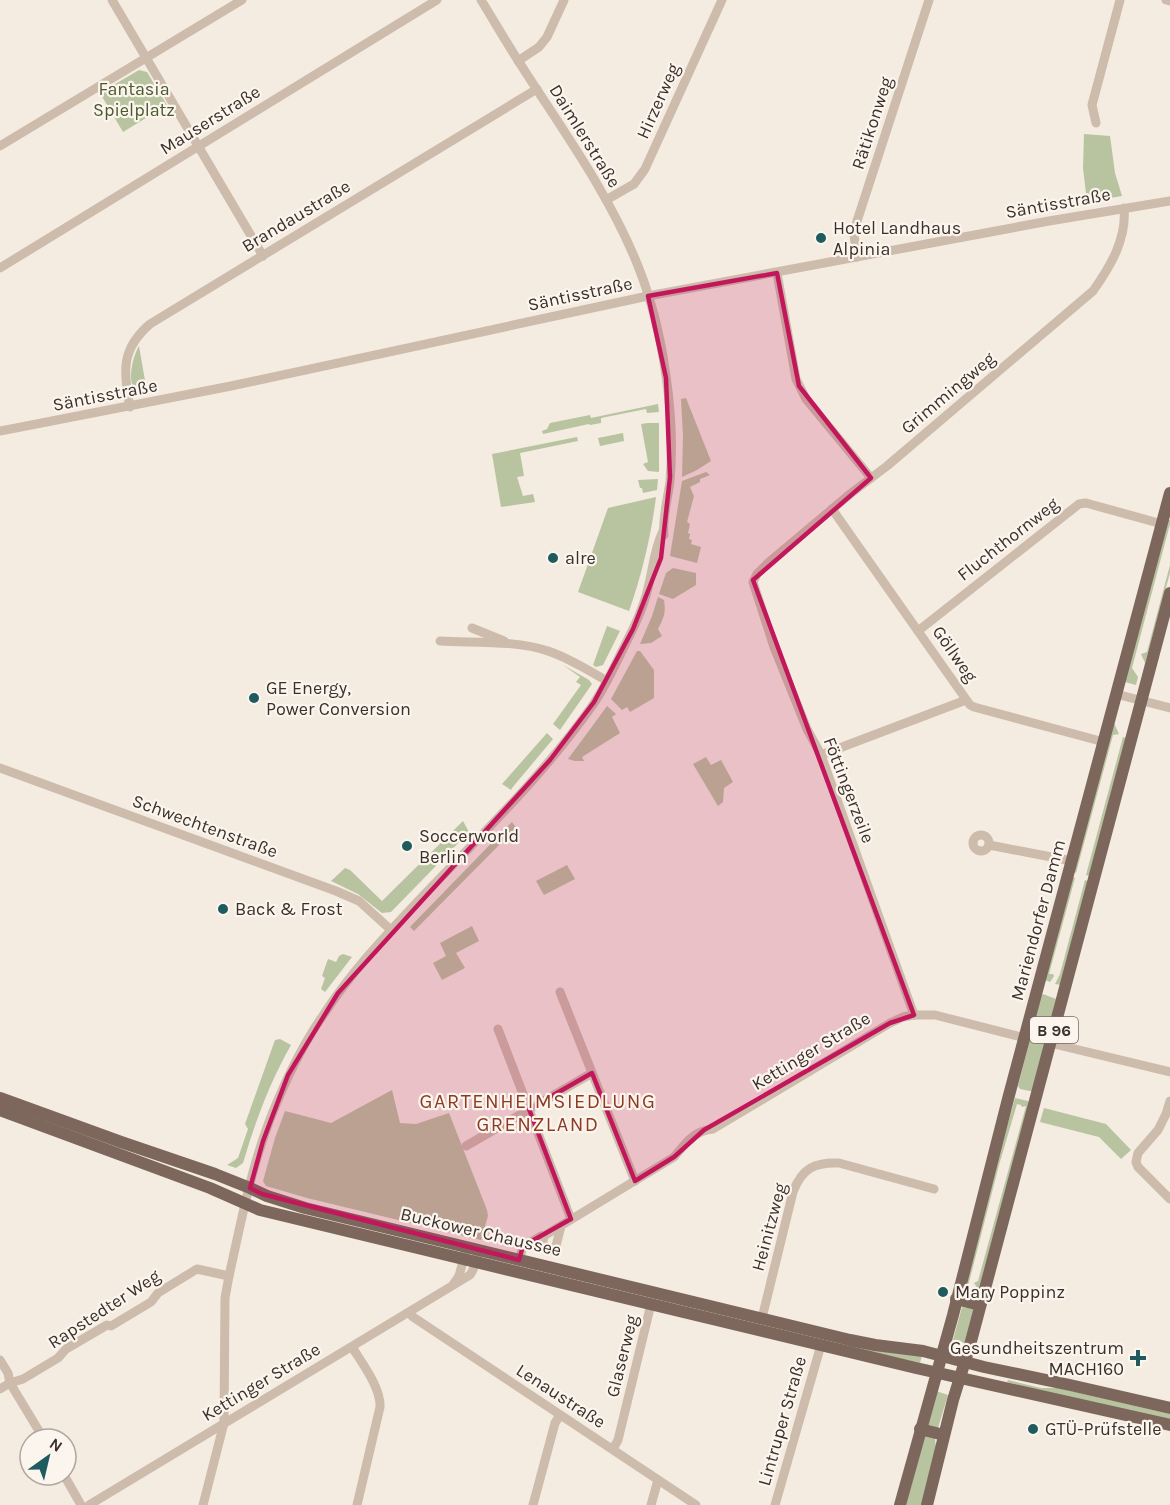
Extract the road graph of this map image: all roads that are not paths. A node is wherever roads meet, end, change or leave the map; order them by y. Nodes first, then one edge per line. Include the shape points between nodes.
1 (112, 0) edge
2 (242, 0) edge
3 (437, 0) edge
4 (481, 0) edge
5 (564, 0) edge
6 (722, 0) edge
7 (929, 0) edge
8 (1120, 0) edge
9 (146, 59) junction
10 (518, 61) junction
11 (537, 89) junction
12 (1096, 123) dead end
13 (0, 146) edge
14 (198, 146) junction
15 (606, 200) junction
16 (1170, 201) edge
17 (1124, 208) junction
18 (263, 256) junction
19 (857, 257) junction
20 (0, 268) edge
21 (777, 273) junction
22 (648, 296) junction
23 (130, 406) junction
24 (0, 432) edge
25 (871, 478) junction
26 (1170, 492) edge
27 (832, 509) junction
28 (1162, 524) junction
29 (754, 578) joint
30 (1170, 593) edge
31 (472, 628) dead end
32 (918, 630) junction
33 (440, 641) dead end
34 (512, 644) junction
35 (607, 681) junction
36 (1116, 694) junction
37 (966, 700) junction
38 (1141, 701) junction
39 (1170, 708) edge
40 (1104, 742) junction
41 (821, 755) junction
42 (0, 768) edge
43 (989, 844) dead end
44 (1072, 861) junction
45 (391, 930) junction
46 (560, 992) dead end
47 (914, 1015) junction
48 (498, 1029) dead end
49 (1025, 1038) junction
50 (1050, 1043) junction
51 (1170, 1072) edge
52 (592, 1073) junction
53 (0, 1098) edge
54 (1170, 1101) edge
55 (529, 1109) junction
56 (0, 1110) edge
57 (466, 1146) dead end
58 (635, 1181) junction
59 (250, 1188) junction
60 (934, 1190) dead end
61 (1170, 1199) edge
62 (246, 1204) junction
63 (572, 1219) junction
64 (561, 1226) junction
65 (544, 1236) junction
66 (471, 1255) junction
67 (519, 1260) junction
68 (229, 1276) junction
69 (956, 1299) junction
70 (651, 1304) junction
71 (980, 1305) junction
72 (409, 1313) junction
73 (762, 1318) junction
74 (352, 1347) junction
75 (819, 1351) junction
76 (941, 1356) junction
77 (0, 1360) edge
78 (964, 1362) junction
79 (936, 1372) junction
80 (960, 1378) junction
81 (10, 1383) junction
82 (0, 1389) edge
83 (1170, 1408) edge
84 (560, 1415) junction
85 (224, 1423) junction
86 (1170, 1425) edge
87 (37, 1427) edge
88 (920, 1429) junction
89 (944, 1435) junction
90 (612, 1449) junction
91 (658, 1480) junction
92 (71, 1487) edge
93 (81, 1505) edge
94 (89, 1505) edge
95 (203, 1505) edge
96 (357, 1505) edge
97 (533, 1505) edge
98 (651, 1505) edge
99 (696, 1505) edge
100 (775, 1505) edge
101 (900, 1505) edge
102 (927, 1505) edge

1 - 9 street
2 - 9 street
3 - 14 street, Mauserstraße
4 - 10 street, Daimlerstraße
5 - 10 street via 547,37
6 - 15 street, Hirzerweg via 645,169 634,184
7 - 19 street, Rätikonweg via 857,221
8 - 12 street via 1092,105
9 - 13 street
9 - 14 street
10 - 11 street, Daimlerstraße
11 - 15 street, Daimlerstraße
11 - 18 street, Brandaustraße
14 - 18 street
14 - 20 street, Mauserstraße
15 - 22 street, Daimlerstraße
16 - 17 street, Säntisstraße
17 - 19 street, Säntisstraße
17 - 25 street, Grimmingweg via 1123,231 1115,254 1093,291
18 - 23 street, Brandaustraße via 142,332 125,363
19 - 21 street, Säntisstraße
21 - 22 street, Säntisstraße
21 - 25 street via 800,388
22 - 23 street, Säntisstraße
22 - 35 street, Daimlerstraße via 662,353 669,411 670,477 665,540 654,579
23 - 24 street, Säntisstraße
25 - 27 street, Grimmingweg
26 - 28 main road, Mariendorfer Damm / B 96
27 - 29 street, Grimmingweg
27 - 32 street, Göllweg
28 - 32 street, Fluchthornweg via 1079,504
28 - 36 main road, Mariendorfer Damm / B 96
29 - 41 street, Föttingerzeile via 774,647
30 - 38 main road, B 96
31 - 34 street
32 - 37 street, Göllweg
33 - 34 street
34 - 35 street via 548,651
35 - 45 street, Daimlerstraße via 532,782
36 - 38 street
36 - 40 main road, Mariendorfer Damm / B 96
37 - 40 street, Göllweg via 974,707
37 - 41 street
38 - 39 street
38 - 50 main road, B 96
40 - 44 main road, Mariendorfer Damm / B 96
41 - 47 street, Föttingerzeile
42 - 45 street, Schwechtenstraße via 336,891 358,902
43 - 44 street
44 - 49 main road, Mariendorfer Damm / B 96
45 - 59 street, Daimlerstraße via 331,1003 295,1063 276,1104
46 - 52 street
47 - 49 street, Kettinger Straße via 943,1017
47 - 58 street, Kettinger Straße via 890,1023 713,1129 704,1130 689,1139 674,1157
48 - 55 street
49 - 69 main road, Mariendorfer Damm / B 96
50 - 51 street
50 - 71 main road, B 96
52 - 55 street
52 - 58 street
53 - 59 main road, Buckower Chaussee
54 - 61 street via 1161,1124 1138,1153 1136,1162
55 - 57 street
55 - 63 street
56 - 62 main road, Buckower Chaussee
58 - 63 street, Kettinger Straße
59 - 62 street, Daimlerstraße
59 - 66 main road, Buckower Chaussee via 305,1208
60 - 73 street, Heinitzweg via 839,1163 816,1165 804,1173 793,1192
62 - 66 main road, Buckower Chaussee
62 - 68 street, Daimlerstraße
63 - 64 street, Kettinger Straße
64 - 65 street, Kettinger Straße
64 - 65 street, Kettinger Straße via 554,1248 544,1246
65 - 67 street, Kettinger Straße via 523,1246
66 - 67 main road, Buckower Chaussee
66 - 70 main road, Buckower Chaussee
66 - 72 street, Kettinger Straße via 450,1287
67 - 73 main road, Buckower Chaussee
68 - 81 street, Rapstedter Weg via 197,1269 158,1293 151,1302 66,1349 23,1380
68 - 85 street, Daimlerstraße via 225,1298
69 - 71 main road
69 - 76 main road, Mariendorfer Damm / B 96
70 - 75 main road, Buckower Chaussee
70 - 90 street, Glaserweg via 618,1440
71 - 78 main road, B 96
72 - 74 street, Kettinger Straße
72 - 84 street, Lenaustraße
73 - 76 main road, Buckower Chaussee
74 - 85 street, Kettinger Straße
74 - 96 street via 380,1399
75 - 79 main road, Buckower Chaussee
75 - 100 street, Lintruper Straße
76 - 78 main road, Buckower Chaussee
76 - 79 main road, B 96
77 - 81 street
78 - 80 main road, B 96
78 - 83 main road, Buckower Chaussee
79 - 80 main road, Buckower Chaussee
79 - 88 main road, B 96
80 - 86 main road, Buckower Chaussee
80 - 89 main road, B 96
81 - 82 street, Rapstedter Weg
81 - 87 street
84 - 90 street, Lenaustraße
84 - 97 street
85 - 94 street, Kettinger Straße
85 - 95 street, Daimlerstraße
88 - 89 main road
88 - 101 main road, B 96
89 - 102 main road, B 96
90 - 91 street, Lenaustraße
91 - 98 street
91 - 99 street, Lenaustraße
92 - 93 street

